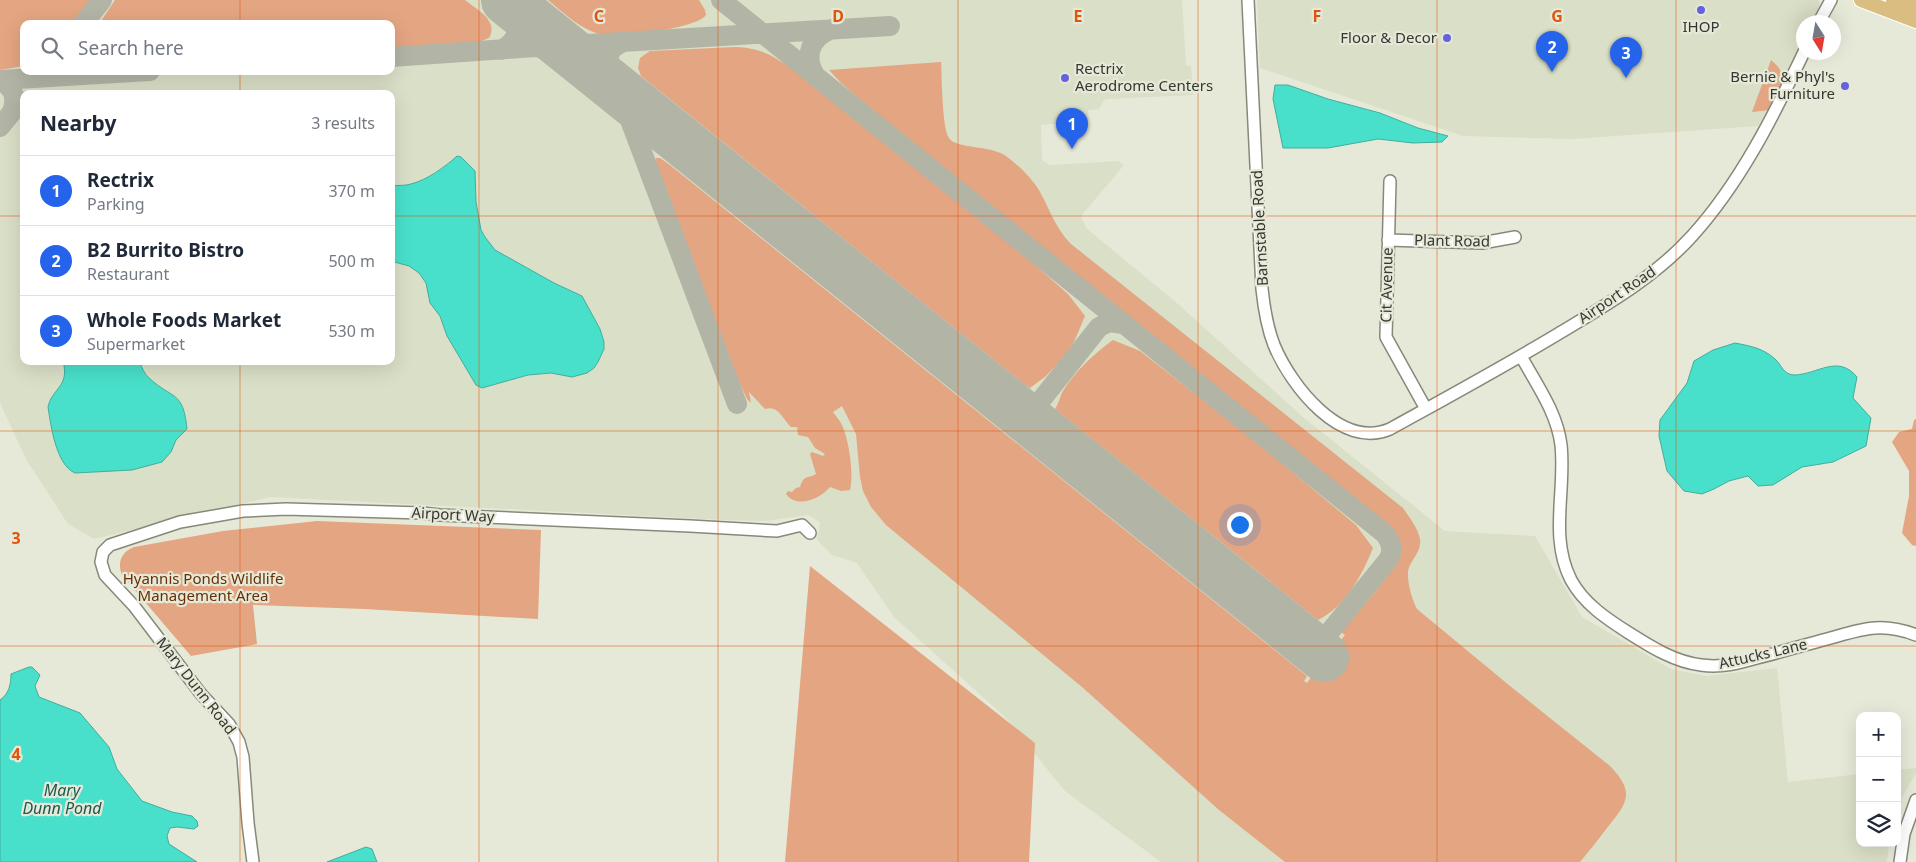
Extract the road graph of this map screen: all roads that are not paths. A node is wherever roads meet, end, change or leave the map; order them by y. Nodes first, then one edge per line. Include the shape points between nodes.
1 (1248, 0) edge
2 (1831, 0) edge
3 (1861, 0) edge
4 (1893, 0) edge
5 (1916, 7) edge
6 (1823, 15) edge
7 (1916, 21) edge
8 (1800, 60) edge
9 (1390, 181) dead end
10 (1515, 237) dead end
11 (1388, 240) junction
12 (1521, 356) junction
13 (1426, 409) junction
14 (1344, 428) joint
15 (810, 533) dead end
16 (101, 557) joint
17 (1916, 635) edge
18 (1916, 800) edge
19 (253, 862) edge
20 (1900, 862) edge

1 - 14 street, Barnstable Road via 1262,289 1267,322 1292,378 1320,409
2 - 6 street
3 - 7 main road
4 - 5 main road
8 - 12 street, Airport Road via 1746,162 1720,202 1691,236 1661,266 1628,291
9 - 11 street, Cit Avenue
10 - 11 street, Plant Road via 1482,243
11 - 13 street, Cit Avenue via 1386,337
12 - 13 street, Airport Road
12 - 17 street, Attucks Lane via 1546,401 1560,436 1559,529 1564,563 1586,600 1617,624 1668,655 1709,666 1733,664 1873,628
13 - 14 street, Airport Road via 1382,433 1363,434
15 - 16 street, Airport Way via 802,525 777,532 422,513 258,509 180,522 110,545
16 - 19 street, Mary Dunn Road via 106,574 233,732 244,757
18 - 20 street via 1904,834

